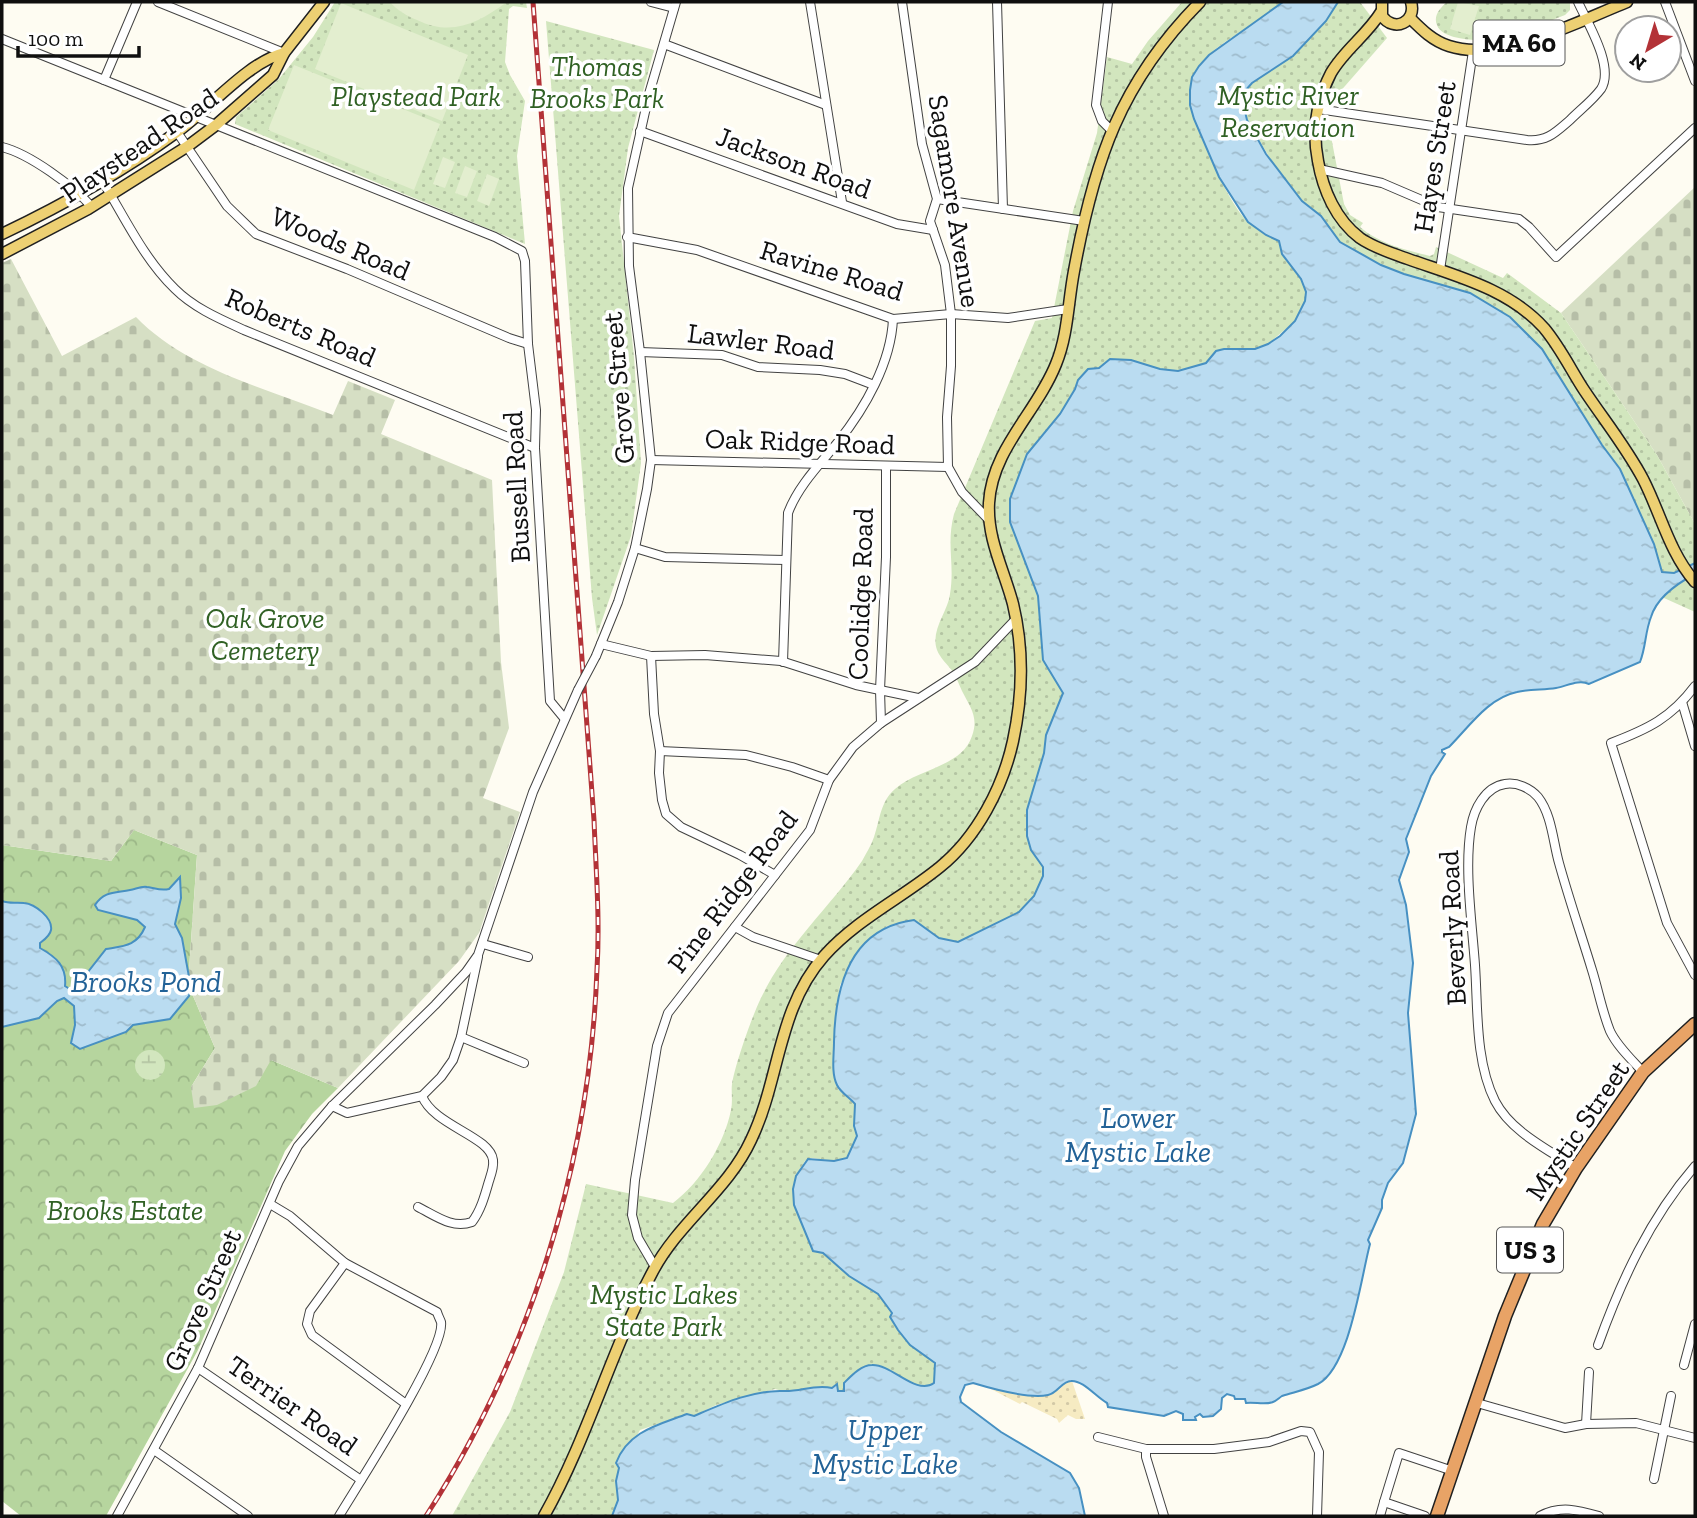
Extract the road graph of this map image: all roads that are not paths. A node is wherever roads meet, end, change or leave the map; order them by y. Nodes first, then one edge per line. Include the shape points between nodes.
1 (137, 2) edge
2 (158, 2) edge
3 (324, 2) edge
4 (651, 2) edge
5 (810, 2) edge
6 (902, 2) edge
7 (997, 2) edge
8 (1108, 2) edge
9 (1200, 2) edge
10 (1423, 2) edge
11 (1578, 2) edge
12 (1627, 2) edge
13 (1665, 2) edge
14 (675, 5) edge
15 (1382, 7) edge
16 (1411, 11) edge
17 (1585, 18) junction
18 (1390, 24) junction
19 (1360, 38) junction
20 (2, 39) edge
21 (664, 44) junction
22 (1473, 51) junction
23 (284, 53) junction
24 (104, 80) junction
25 (1695, 81) edge
26 (826, 105) junction
27 (1318, 109) junction
28 (196, 117) junction
29 (216, 125) junction
30 (1695, 128) edge
31 (1111, 130) junction
32 (1461, 130) junction
33 (640, 131) junction
34 (177, 132) junction
35 (188, 146) junction
36 (2, 147) edge
37 (1319, 169) junction
38 (103, 181) junction
39 (80, 194) junction
40 (111, 195) junction
41 (937, 199) junction
42 (842, 202) junction
43 (92, 207) junction
44 (1003, 209) junction
45 (1449, 209) junction
46 (1084, 221) junction
47 (933, 230) junction
48 (2, 234) edge
49 (628, 237) junction
50 (2, 254) edge
51 (1440, 270) junction
52 (1068, 309) junction
53 (951, 314) junction
54 (893, 319) junction
55 (528, 344) junction
56 (640, 352) junction
57 (874, 385) junction
58 (535, 449) junction
59 (650, 460) junction
60 (820, 464) junction
61 (886, 466) junction
62 (948, 467) junction
63 (989, 520) junction
64 (635, 548) junction
65 (786, 560) junction
66 (1694, 581) edge
67 (1016, 619) junction
68 (601, 645) junction
69 (651, 656) junction
70 (783, 662) junction
71 (1695, 686) edge
72 (880, 690) junction
73 (918, 698) junction
74 (1682, 702) junction
75 (564, 718) junction
76 (881, 723) junction
77 (1695, 746) edge
78 (660, 751) junction
79 (829, 780) junction
80 (775, 875) junction
81 (735, 927) junction
82 (483, 944) junction
83 (478, 954) junction
84 (528, 957) dead end
85 (821, 960) junction
86 (1695, 975) edge
87 (1695, 1024) edge
88 (461, 1037) junction
89 (524, 1063) dead end
90 (1643, 1072) junction
91 (422, 1096) junction
92 (332, 1106) junction
93 (1695, 1166) edge
94 (1576, 1168) junction
95 (270, 1204) junction
96 (418, 1208) dead end
97 (345, 1263) junction
98 (655, 1267) junction
99 (1695, 1324) edge
100 (1598, 1345) dead end
101 (1684, 1365) dead end
102 (198, 1368) junction
103 (1588, 1372) dead end
104 (1671, 1396) dead end
105 (1477, 1403) junction
106 (405, 1404) junction
107 (1586, 1424) junction
108 (1662, 1428) junction
109 (1098, 1437) dead end
110 (1695, 1438) edge
111 (1146, 1449) junction
112 (154, 1450) junction
113 (1452, 1471) junction
114 (1654, 1479) dead end
115 (361, 1480) junction
116 (1384, 1502) junction
117 (117, 1516) edge
118 (248, 1516) edge
119 (339, 1516) edge
120 (544, 1516) edge
121 (1164, 1516) edge
122 (1317, 1516) edge
123 (1380, 1516) edge
124 (1425, 1516) edge
125 (1437, 1516) edge
126 (1540, 1516) edge
127 (1598, 1516) edge

1 - 24 street
2 - 23 street
3 - 23 main road, Playstead Road
4 - 14 street
5 - 26 street
6 - 41 street, Sagamore Avenue via 922,144
7 - 44 street
8 - 31 street via 1096,106
9 - 31 main road via 1150,60
10 - 16 main road
11 - 17 street
12 - 17 main road, MA 60
13 - 25 street
14 - 21 street, Grove Street
15 - 18 main road
15 - 19 main road
16 - 18 main road via 1402,24
16 - 22 main road, MA 60 via 1426,34
17 - 22 main road, MA 60 via 1511,46
17 - 32 street via 1606,78 1595,96 1555,133 1537,141
18 - 19 main road
19 - 27 main road via 1331,73
20 - 24 street
21 - 26 street
21 - 33 street, Grove Street
22 - 32 street, Hayes Street
23 - 28 main road, Playstead Road via 262,62
23 - 29 main road, Playstead Road via 273,75
24 - 28 street
26 - 42 street
27 - 32 street
27 - 37 main road via 1315,141
28 - 29 street
28 - 34 main road, Playstead Road
29 - 35 main road, Playstead Road
29 - 55 street, Bussell Road via 522,251
30 - 45 street via 1556,257 1519,219
31 - 46 main road
32 - 45 street, Hayes Street
33 - 42 street, Jackson Road
33 - 49 street, Grove Street via 628,188
34 - 35 street, Woods Road
34 - 38 main road, Playstead Road
35 - 40 main road, Playstead Road
35 - 55 street, Woods Road via 227,206 256,234
36 - 39 street
37 - 45 street via 1382,183
37 - 51 main road via 1337,212 1359,237
38 - 39 main road, Playstead Road
38 - 40 street, Roberts Road
39 - 43 street
39 - 48 main road, Playstead Road
40 - 43 main road, Playstead Road
40 - 58 street, Roberts Road via 159,271 202,309
41 - 44 street
41 - 47 street, Sagamore Avenue via 930,221
42 - 47 street, Jackson Road via 897,224
43 - 50 main road, Playstead Road
44 - 46 street
45 - 51 street, Hayes Street
46 - 52 main road
47 - 53 street, Sagamore Avenue via 945,265
49 - 54 street, Ravine Road via 697,250
49 - 56 street, Grove Street
51 - 66 main road via 1510,300 1553,340 1635,465
52 - 53 street, Ravine Road via 1008,318
52 - 63 main road via 1056,363 996,471
53 - 54 street, Ravine Road
53 - 62 street, Sagamore Avenue
54 - 57 street via 888,351
55 - 58 street, Bussell Road via 536,410
56 - 57 street, Lawler Road via 722,355 758,367 845,374
56 - 59 street, Grove Street
57 - 60 street via 860,413
58 - 75 street, Bussell Road via 550,701
59 - 60 street, Oak Ridge Road
59 - 64 street, Grove Street
60 - 61 street, Oak Ridge Road
60 - 65 street via 792,503
61 - 62 street, Oak Ridge Road
61 - 72 street, Coolidge Road
62 - 63 street via 962,492
63 - 67 main road
64 - 65 street via 665,557
64 - 68 street, Grove Street
65 - 70 street
67 - 73 street, Pine Ridge Road via 975,662
67 - 85 main road via 1021,666 1017,721 1005,769 985,810 945,863 862,920
68 - 69 street
68 - 75 street, Grove Street, bridge
69 - 70 street
69 - 78 street
70 - 72 street
71 - 74 street
72 - 73 street
72 - 76 street, Coolidge Road
73 - 76 street, Pine Ridge Road
74 - 77 street
74 - 86 street via 1652,727 1611,743 1667,923
75 - 82 street, Grove Street via 528,805
76 - 79 street, Pine Ridge Road via 853,747
78 - 79 street via 746,755
78 - 80 street via 666,814 681,827
79 - 80 street, Pine Ridge Road via 810,831
80 - 81 street, Pine Ridge Road
81 - 85 street
81 - 98 street, Pine Ridge Road via 668,1013 657,1046 632,1215 638,1238
82 - 83 street, Grove Street
82 - 84 street
83 - 88 street, Grove Street
83 - 92 street, Grove Street via 435,1005
85 - 98 main road via 789,1016 751,1141 732,1172 684,1225
87 - 90 highway, Mystic Street / US 3
88 - 89 street
88 - 91 street, Grove Street via 453,1060
90 - 94 highway, Mystic Street / US 3
90 - 94 street, Beverly Road via 1611,1033 1544,807 1528,788 1503,784 1492,789 1476,811 1469,855 1479,1023 1488,1081 1508,1119
91 - 92 street via 347,1113
91 - 96 street via 434,1114 485,1146 493,1166 472,1222 458,1226
92 - 95 street, Grove Street via 298,1146
93 - 100 street via 1640,1247
94 - 105 highway, Mystic Street / US 3 via 1529,1254
95 - 97 street
95 - 102 street, Grove Street
97 - 106 street via 310,1311 307,1324 312,1335
97 - 106 street via 437,1312 442,1324 436,1345
98 - 120 main road
99 - 101 street
102 - 112 street, Grove Street
102 - 115 street, Terrier Road
103 - 107 street
104 - 108 street
105 - 107 street via 1564,1428
105 - 113 highway, Mystic Street / US 3
106 - 115 street
107 - 108 street via 1628,1422
108 - 110 street
108 - 114 street
109 - 111 street
111 - 121 street
111 - 122 street via 1240,1447 1310,1432 1319,1452
112 - 117 street, Grove Street
112 - 118 street
113 - 116 street via 1399,1453
113 - 125 highway, Mystic Street / US 3
115 - 119 street
116 - 123 street
116 - 124 street
126 - 127 street via 1556,1509

